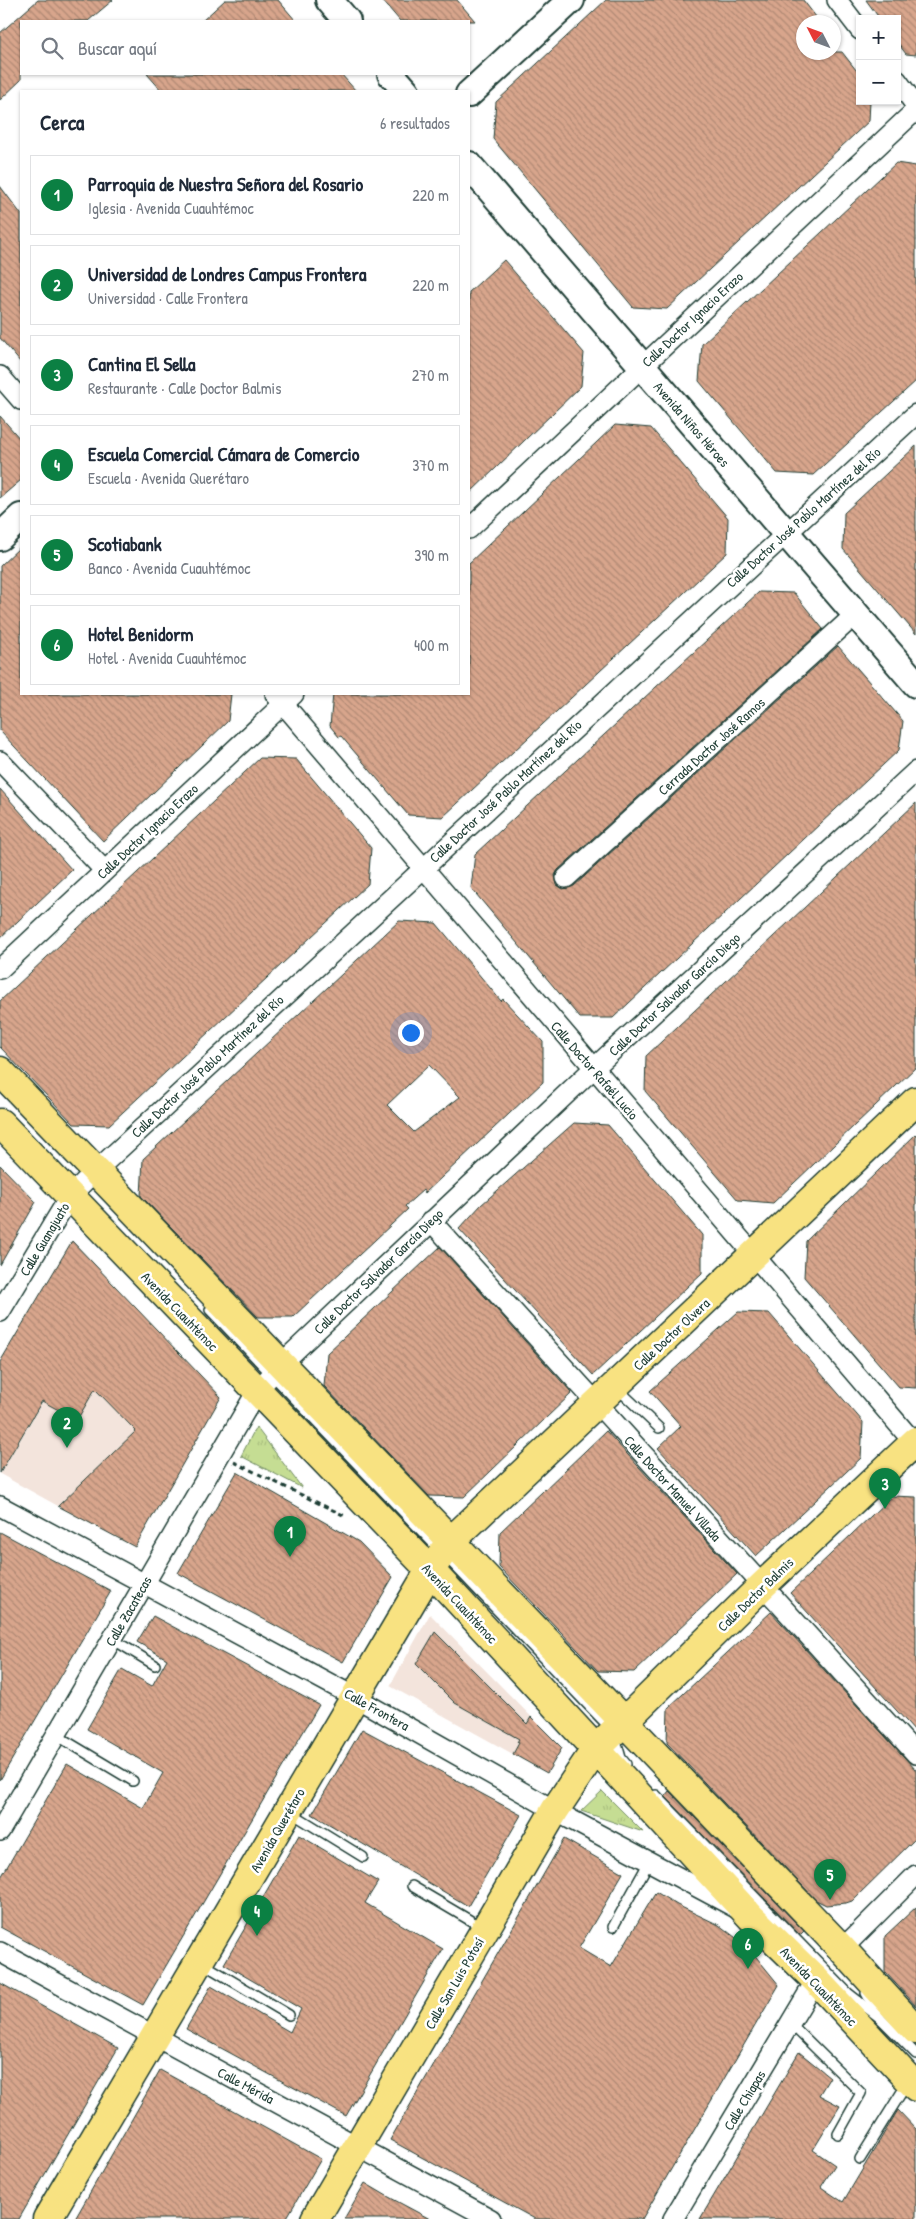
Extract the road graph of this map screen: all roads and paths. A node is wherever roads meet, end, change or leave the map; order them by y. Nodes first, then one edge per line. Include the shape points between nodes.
1 (329, 0) edge
2 (572, 0) edge
3 (838, 0) edge
4 (346, 20) edge
5 (856, 25) edge
6 (392, 75) edge
7 (901, 85) edge
8 (405, 90) edge
9 (470, 93) edge
10 (916, 106) edge
11 (916, 110) edge
12 (470, 166) edge
13 (642, 366) junction
14 (0, 376) edge
15 (20, 399) edge
16 (916, 414) edge
17 (20, 518) edge
18 (470, 528) edge
19 (786, 532) junction
20 (0, 537) edge
21 (856, 614) junction
22 (916, 684) edge
23 (284, 697) edge
24 (0, 761) edge
25 (916, 771) edge
26 (422, 868) junction
27 (104, 870) junction
28 (566, 878) dead end
29 (0, 969) edge
30 (594, 1068) junction
31 (0, 1071) edge
32 (916, 1101) edge
33 (0, 1123) edge
34 (85, 1181) junction
35 (431, 1221) junction
36 (754, 1254) junction
37 (203, 1302) dead end
38 (0, 1312) edge
39 (270, 1377) junction
40 (606, 1395) junction
41 (659, 1428) dead end
42 (915, 1443) edge
43 (220, 1455) junction
44 (0, 1506) edge
45 (353, 1519) dead end
46 (441, 1554) junction
47 (145, 1584) junction
48 (762, 1586) junction
49 (112, 1639) junction
50 (155, 1665) dead end
51 (355, 1697) junction
52 (56, 1735) junction
53 (615, 1736) junction
54 (916, 1754) edge
55 (634, 1772) dead end
56 (133, 1781) dead end
57 (648, 1786) dead end
58 (555, 1810) junction
59 (288, 1811) junction
60 (0, 1831) edge
61 (716, 1832) dead end
62 (363, 1857) dead end
63 (649, 1862) junction
64 (916, 1875) edge
65 (412, 1886) dead end
66 (751, 1916) junction
67 (613, 1926) dead end
68 (485, 1929) junction
69 (842, 1949) junction
70 (0, 1952) edge
71 (199, 1962) junction
72 (816, 1980) junction
73 (289, 2014) dead end
74 (880, 2018) junction
75 (790, 2023) junction
76 (916, 2030) edge
77 (155, 2036) junction
78 (916, 2054) edge
79 (913, 2083) edge
80 (838, 2134) dead end
81 (358, 2146) junction
82 (860, 2159) dead end
83 (48, 2219) edge
84 (315, 2219) edge
85 (491, 2219) edge
86 (673, 2219) edge

1 - 4 main road
2 - 9 main road
3 - 5 street
6 - 8 main road
7 - 10 street
11 - 13 street, Calle Doctor Ignacio Erazo
12 - 13 main road, Avenida Niños Héroes
13 - 18 street, Calle Doctor Ignacio Erazo
13 - 19 main road, Avenida Niños Héroes
14 - 15 street
16 - 19 street, Calle Doctor José Pablo Martínez del Río
17 - 20 main road
19 - 21 main road, Avenida Niños Héroes
19 - 26 street, Calle Doctor José Pablo Martínez del Río
21 - 22 main road, Avenida Niños Héroes
21 - 28 street, Cerrada Doctor José Ramos
23 - 26 street, Calle Doctor Rafaél Lucio
23 - 27 street, Calle Doctor Ignacio Erazo
24 - 27 street
25 - 30 street, Calle Doctor Salvador García Diego
26 - 30 street, Calle Doctor Rafaél Lucio
26 - 34 street, Calle Doctor José Pablo Martínez del Río
27 - 29 street, Calle Doctor Ignacio Erazo
30 - 35 street, Calle Doctor Salvador García Diego
30 - 36 street, Calle Doctor Rafaél Lucio
31 - 34 main road, Avenida Cuauhtémoc
32 - 36 main road, Calle Doctor Olvera
33 - 34 main road, Avenida Cuauhtémoc
34 - 38 street, Calle Guanajuato
34 - 39 main road, Avenida Cuauhtémoc
34 - 39 main road, Avenida Cuauhtémoc
35 - 39 street, Calle Doctor Salvador García Diego
35 - 40 street, Calle Doctor Manuel Villada
36 - 40 main road, Calle Doctor Olvera
36 - 42 street, Calle Doctor Rafaél Lucio
37 - 39 lane
39 - 43 street, Calle Zacatecas
39 - 46 main road, Avenida Cuauhtémoc
39 - 46 main road, Avenida Cuauhtémoc
40 - 41 lane
40 - 46 main road, Calle Doctor Olvera
40 - 48 street, Calle Doctor Manuel Villada
42 - 48 main road, Calle Doctor Balmis
43 - 45 path
43 - 47 street, Calle Zacatecas
44 - 47 street, Calle Frontera
46 - 51 main road, Avenida Querétaro
46 - 53 main road, Avenida Cuauhtémoc
46 - 53 main road, Avenida Cuauhtémoc
47 - 49 street, Calle Zacatecas
47 - 51 street, Calle Frontera
48 - 53 main road, Calle Doctor Balmis
48 - 54 street, Calle Doctor Manuel Villada
49 - 50 lane
49 - 52 street, Calle Zacatecas
51 - 58 street, Calle Frontera
51 - 59 main road, Avenida Querétaro
52 - 56 lane
52 - 60 street, Calle Zacatecas
53 - 55 lane via 621,1758
53 - 58 main road, Calle San Luis Potosí
53 - 66 main road, Avenida Cuauhtémoc
53 - 69 main road, Avenida Cuauhtémoc
57 - 74 lane via 848,1993
58 - 63 street, Calle Frontera
58 - 68 main road, Calle San Luis Potosí
59 - 62 lane
59 - 71 main road, Avenida Querétaro
61 - 74 lane via 860,1981
63 - 66 street, Calle Frontera
63 - 67 lane
64 - 69 street
65 - 68 lane
66 - 72 main road, Avenida Cuauhtémoc
68 - 81 main road, Calle San Luis Potosí
69 - 76 main road, Avenida Cuauhtémoc
70 - 77 street, Calle Mérida
71 - 73 lane
71 - 77 main road, Avenida Querétaro
72 - 75 street, Calle Chiapas
72 - 79 main road, Avenida Cuauhtémoc
74 - 78 lane
75 - 80 lane via 861,2093
75 - 86 street, Calle Chiapas
77 - 81 street, Calle Mérida
77 - 83 main road, Avenida Querétaro
79 - 82 lane
81 - 84 main road, Calle San Luis Potosí
81 - 85 street, Calle Mérida

